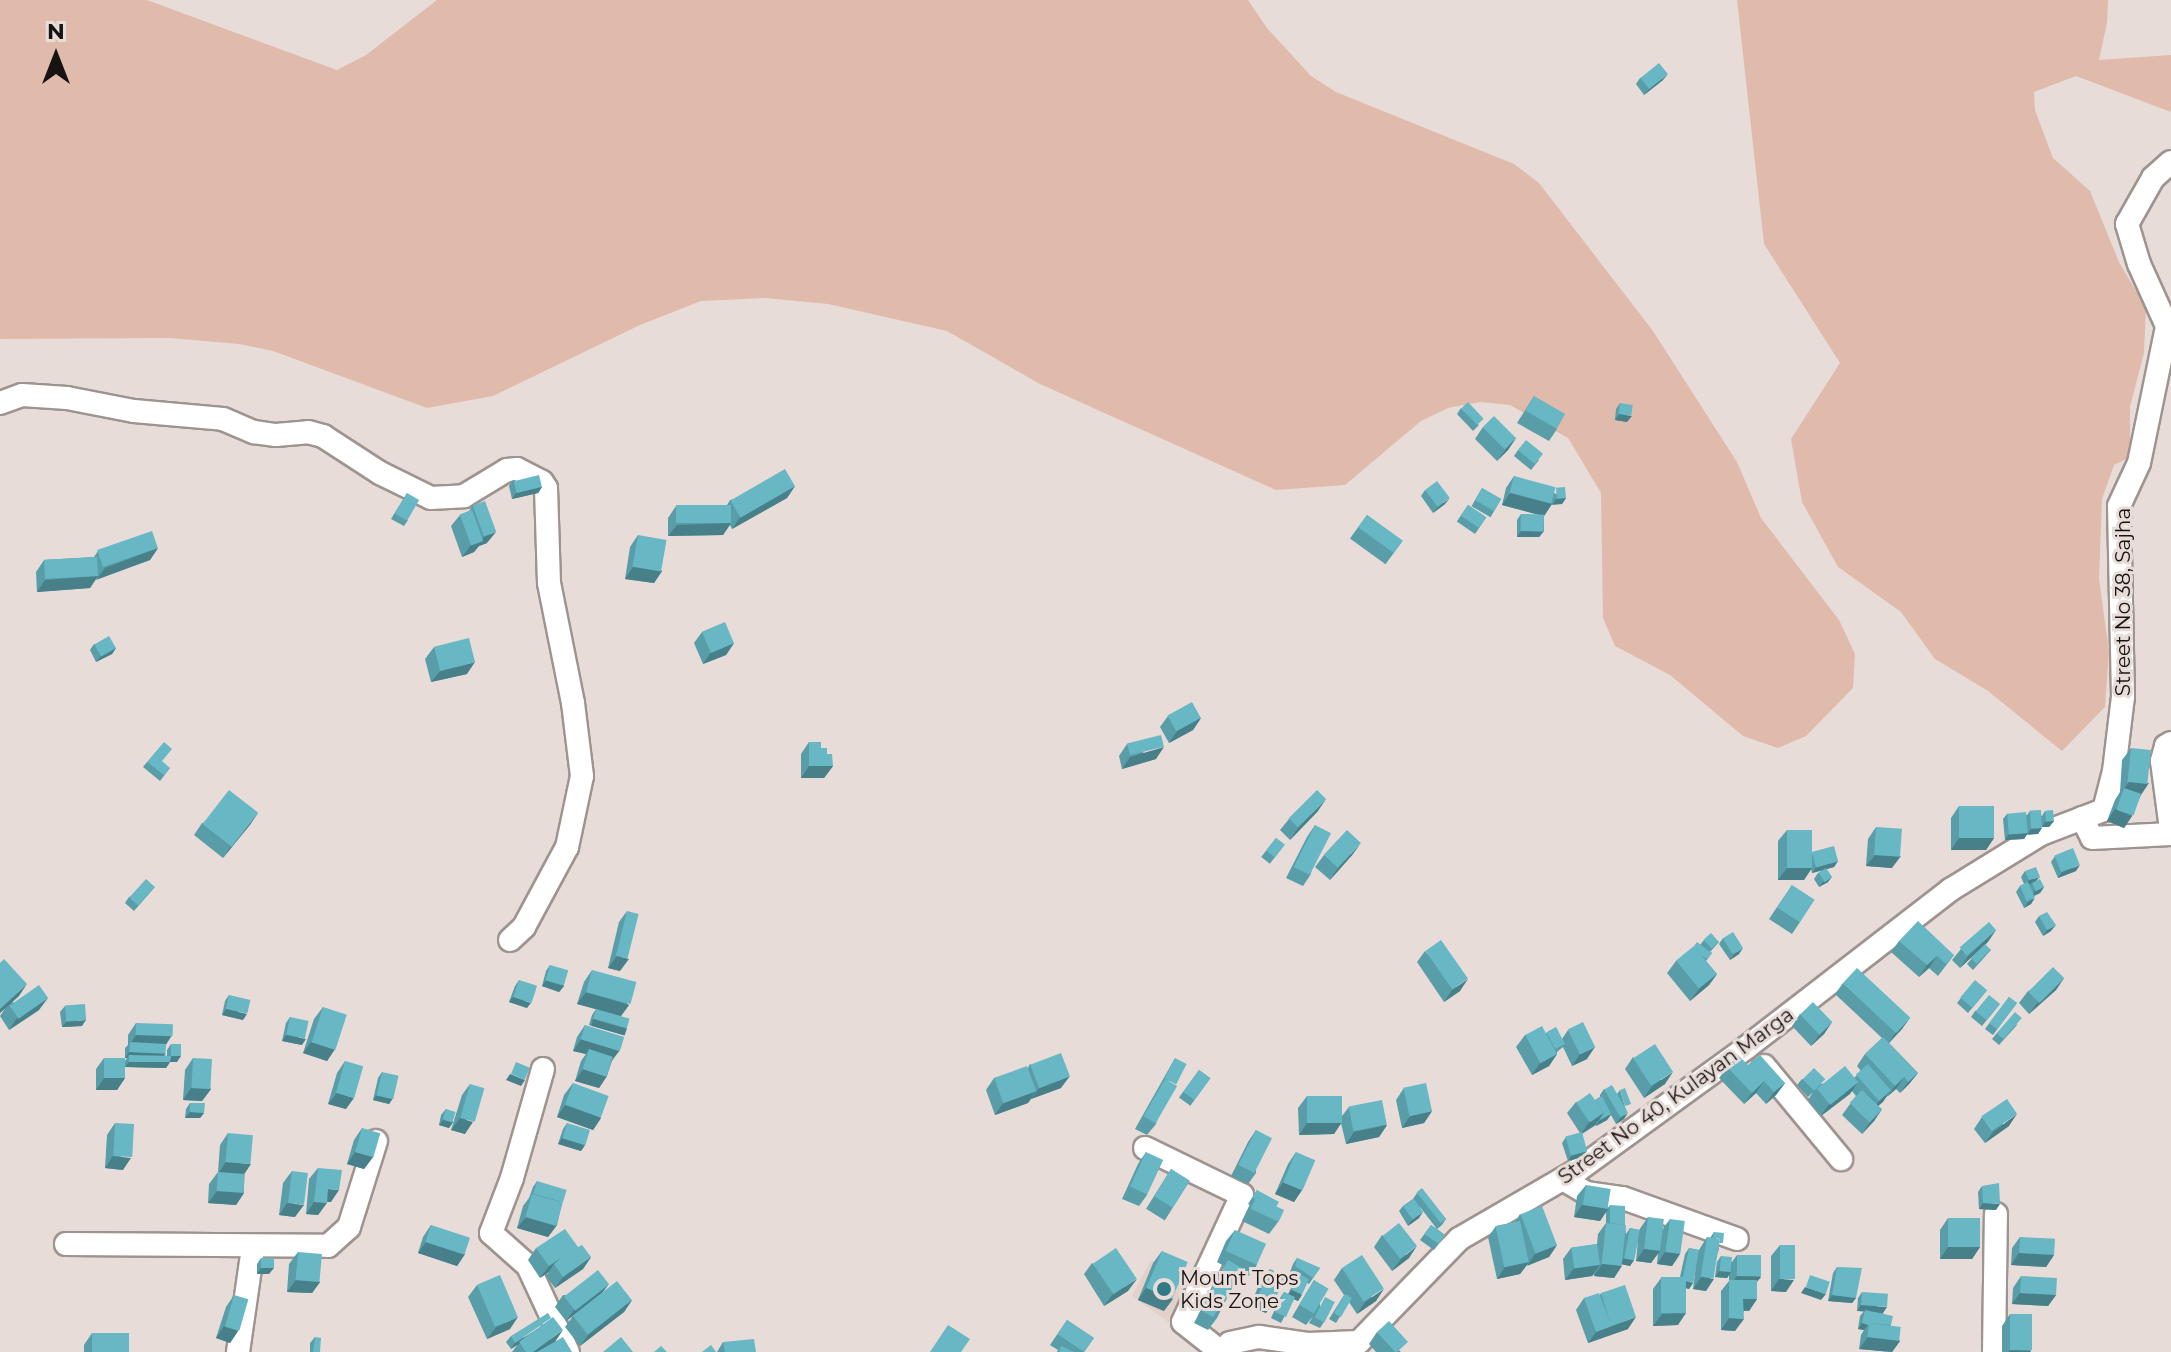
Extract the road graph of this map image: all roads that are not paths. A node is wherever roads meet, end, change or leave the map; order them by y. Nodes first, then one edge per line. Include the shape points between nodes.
1 (2171, 162) edge
2 (0, 403) edge
3 (2171, 743) edge
4 (2082, 818) junction
5 (2171, 832) edge
6 (2041, 834) joint
7 (510, 940) dead end
8 (1747, 1047) junction
9 (543, 1069) dead end
10 (376, 1141) edge
11 (1145, 1148) dead end
12 (1841, 1159) dead end
13 (1563, 1179) junction
14 (1996, 1214) dead end
15 (1737, 1239) dead end
16 (66, 1244) dead end
17 (253, 1248) junction
18 (238, 1352) edge
19 (568, 1352) edge
20 (1222, 1352) edge
21 (1994, 1352) edge

1 - 4 street, Street No 38, Sajha via 2153,178 2127,224 2167,326 2139,463 2119,506 2123,697 2114,771 2104,810
2 - 7 street via 22,395 67,398 223,419 254,432 308,432 431,498 464,496 507,470 517,469 542,482 549,583 582,776 567,847 524,927
3 - 5 street via 2162,761
4 - 5 street via 2092,838
4 - 6 street, Street No 38, Sajha
6 - 8 street, Street No 40, Kulayan Marga via 1950,890
8 - 12 street
8 - 13 street, Street No 40, Kulayan Marga
9 - 19 street via 491,1233 528,1266
10 - 17 street via 349,1227 334,1244
11 - 20 street via 1242,1195 1183,1322
13 - 15 street via 1586,1193 1623,1198
13 - 20 street, Street No 40, Kulayan Marga via 1459,1239 1359,1342 1308,1344 1259,1337 1230,1343
14 - 21 street
16 - 17 street
17 - 18 street

